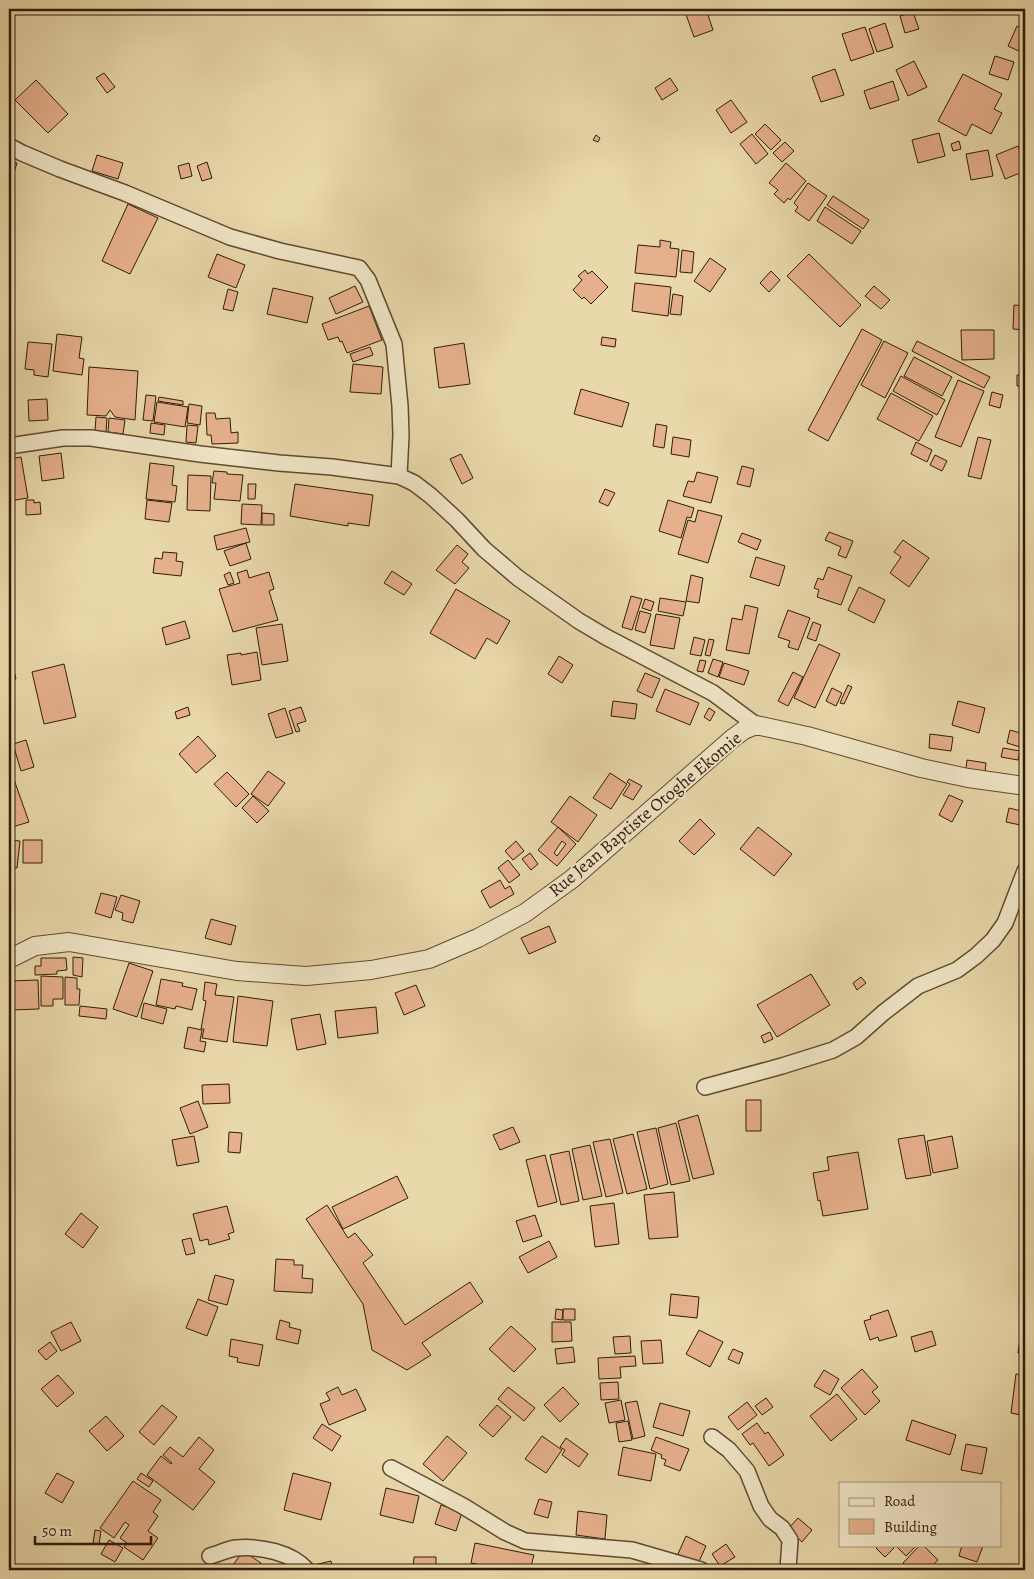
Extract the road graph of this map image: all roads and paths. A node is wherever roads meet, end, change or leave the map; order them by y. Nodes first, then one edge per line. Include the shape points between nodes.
1 (9, 146) edge
2 (9, 446) edge
3 (400, 476) junction
4 (756, 725) junction
5 (1025, 786) edge
6 (1025, 871) edge
7 (9, 959) edge
8 (704, 1087) dead end
9 (712, 1437) dead end
10 (391, 1468) dead end
11 (210, 1556) dead end
12 (307, 1570) edge
13 (701, 1570) edge
14 (788, 1570) edge

1 - 3 street via 230,237 359,268 368,280 394,344 400,406
2 - 3 street via 63,438 91,438
3 - 4 street via 431,496 518,578 579,621 713,693
4 - 5 street, Rue Jean Baptiste Otoghe Ekomie via 921,768
4 - 7 street, Rue Jean Baptiste Otoghe Ekomie via 727,743 572,879 525,913 429,960 306,976 237,971 69,942 35,946
6 - 8 street via 1005,923 993,940 957,970 918,986 856,1036 833,1050
9 - 14 street via 747,1471 761,1506 790,1540
10 - 13 street via 525,1541 632,1550
11 - 12 street via 235,1548 262,1549 286,1556

